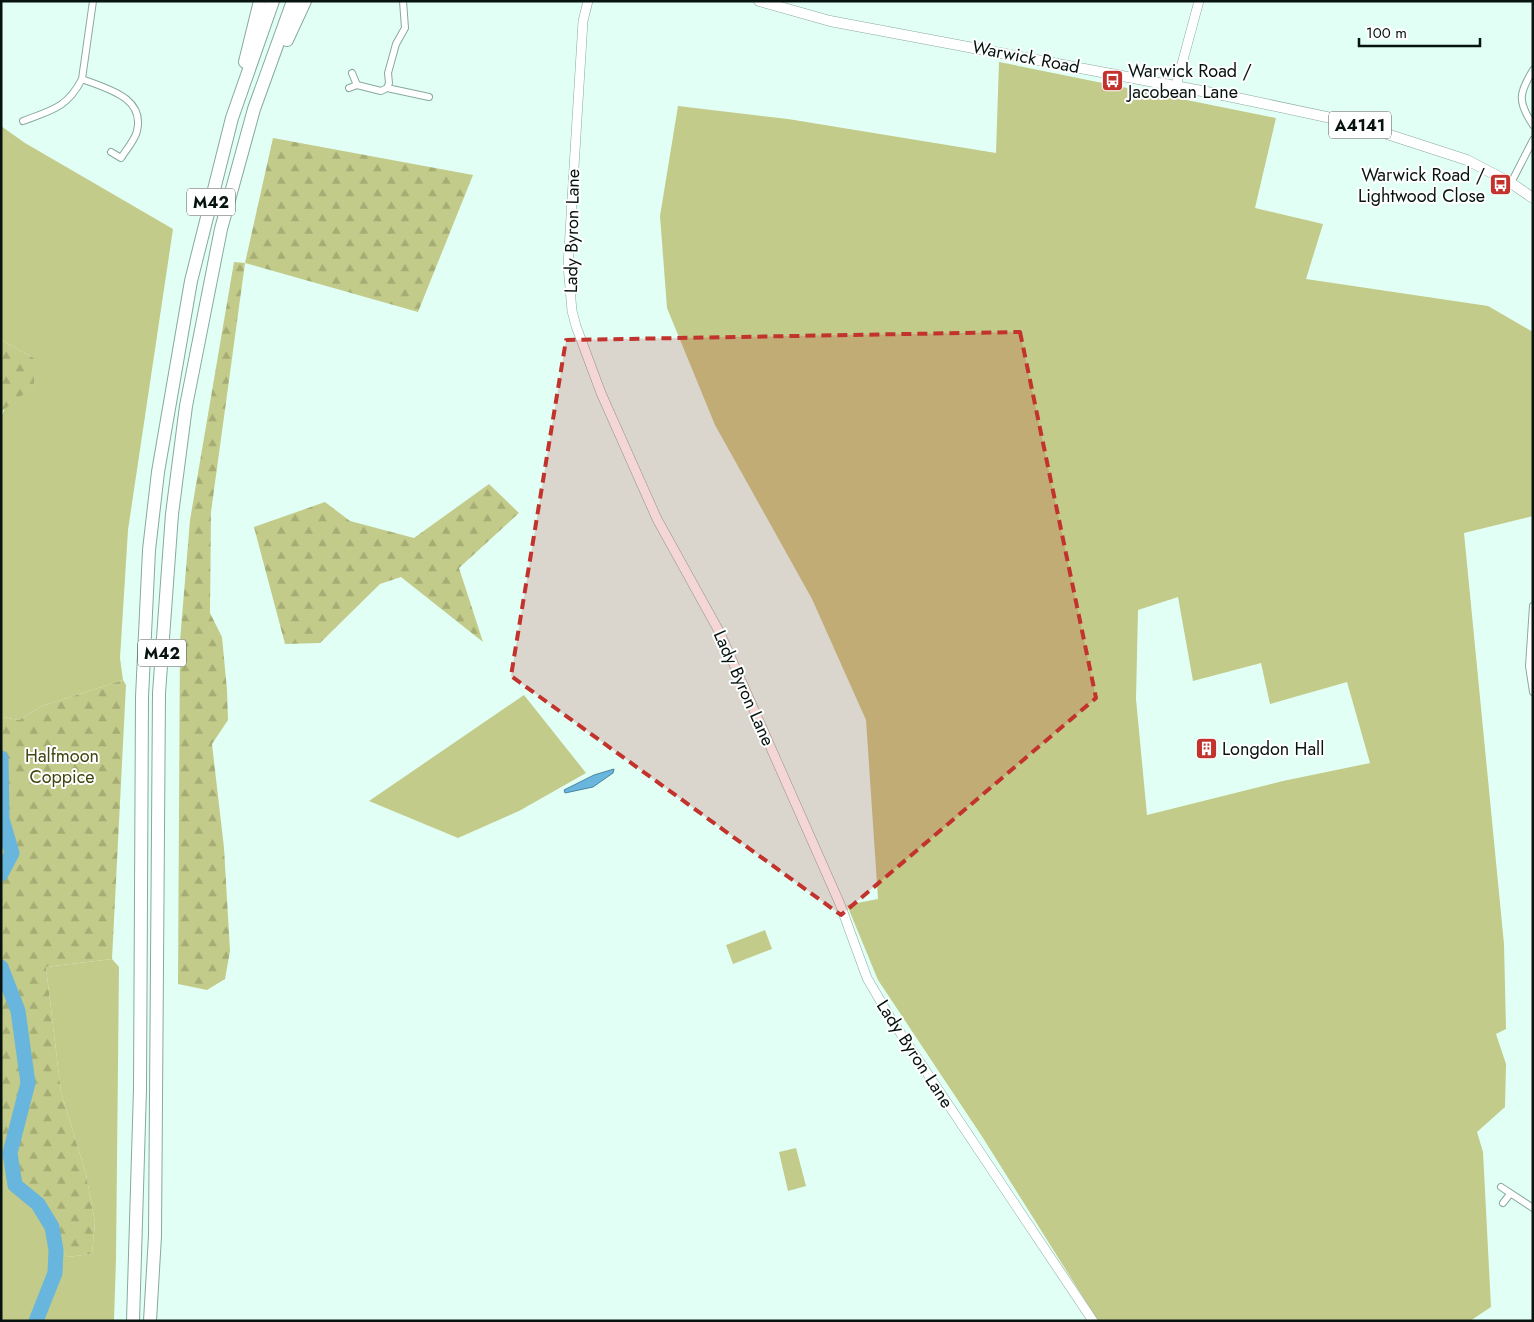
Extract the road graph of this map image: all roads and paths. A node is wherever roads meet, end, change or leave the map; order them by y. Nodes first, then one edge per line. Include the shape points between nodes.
1 (93, 1) edge
2 (260, 1) edge
3 (273, 1) edge
4 (293, 1) edge
5 (305, 1) edge
6 (403, 1) edge
7 (588, 1) edge
8 (759, 1) edge
9 (783, 1) edge
10 (1199, 1) edge
11 (830, 22) junction
12 (352, 73) dead end
13 (1532, 73) edge
14 (82, 79) junction
15 (357, 85) junction
16 (1176, 86) junction
17 (349, 88) dead end
18 (387, 88) junction
19 (240, 92) junction
20 (429, 96) dead end
21 (23, 121) dead end
22 (1533, 125) edge
23 (1533, 140) edge
24 (111, 152) dead end
25 (1511, 183) junction
26 (229, 194) junction
27 (1533, 198) edge
28 (1533, 606) edge
29 (1533, 692) edge
30 (1501, 1187) dead end
31 (1510, 1194) junction
32 (1503, 1203) dead end
33 (1533, 1208) edge
34 (133, 1321) edge
35 (150, 1321) edge
36 (1093, 1321) edge

1 - 14 street
2 - 19 highway via 247,46
3 - 19 highway, M42
4 - 26 highway, M42 via 254,109
5 - 26 highway via 278,59
6 - 18 street via 405,28 396,44
7 - 36 street, Lady Byron Lane via 583,21 568,266 572,311 583,346 657,520 720,632 840,904 867,978 891,1019
8 - 11 main road, A4141
9 - 11 main road, A4141
10 - 16 street
11 - 16 main road, Warwick Road / A4141
12 - 15 street
13 - 22 street via 1522,88 1521,96
14 - 21 street via 66,103
14 - 24 street via 123,96 133,104 138,118 137,133 121,158
15 - 17 street
15 - 18 street via 380,91
16 - 25 main road, Warwick Road / A4141 via 1350,122 1442,150
18 - 20 street
19 - 34 highway, M42 via 184,313 149,550 142,697 140,1099
23 - 25 street
25 - 27 main road, Warwick Road / A4141
26 - 35 highway, M42 via 186,406 172,514 160,693 156,1179
28 - 29 street via 1529,640
30 - 31 street
31 - 32 street
31 - 33 street

